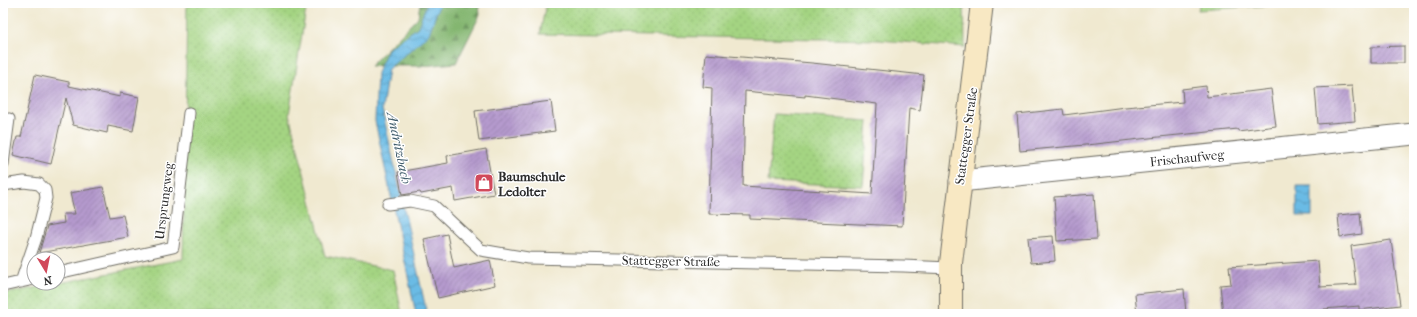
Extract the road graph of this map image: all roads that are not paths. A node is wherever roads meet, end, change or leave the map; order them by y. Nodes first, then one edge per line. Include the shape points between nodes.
1 (982, 3) edge
2 (189, 113) dead end
3 (8, 119) dead end
4 (1414, 134) edge
5 (3, 164) edge
6 (960, 181) junction
7 (3, 185) edge
8 (388, 204) dead end
9 (950, 268) junction
10 (66, 271) edge
11 (26, 281) edge
12 (21, 282) junction
13 (3, 286) edge
14 (951, 314) edge

1 - 6 main road, Stattegger Straße
2 - 10 lane, Ursprungweg via 173,247
3 - 5 lane
4 - 6 street, Frischaufweg
6 - 9 main road, Stattegger Straße
7 - 12 lane via 24,182 40,184 45,190 46,198 36,238
8 - 9 lane, Stattegger Straße via 410,201 434,206 481,250 528,258
9 - 14 main road, Stattegger Straße
11 - 12 lane
12 - 13 lane

